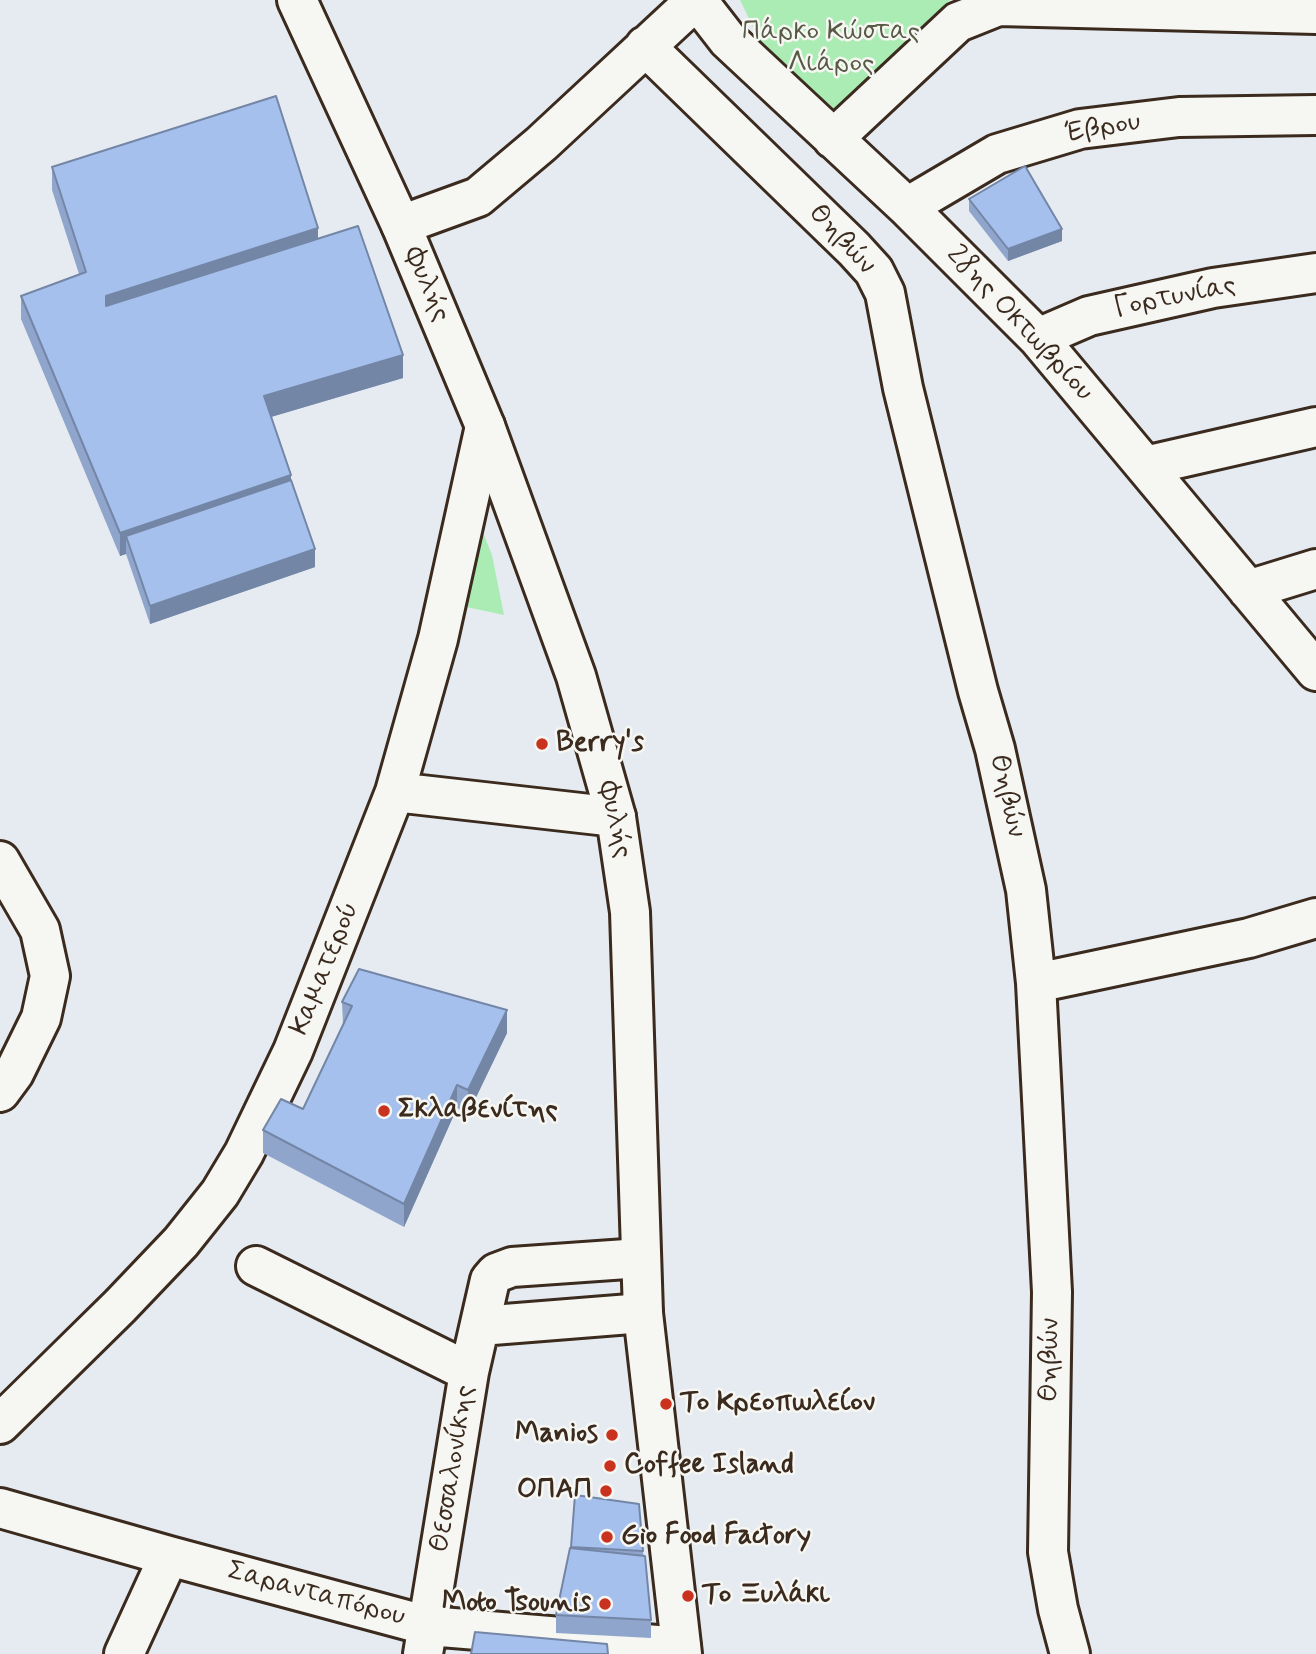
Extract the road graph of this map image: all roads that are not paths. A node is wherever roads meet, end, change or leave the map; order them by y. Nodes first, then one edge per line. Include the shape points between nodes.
1 (297, 0) edge
2 (697, 0) edge
3 (1316, 14) edge
4 (645, 46) junction
5 (1316, 115) edge
6 (833, 139) junction
7 (907, 207) junction
8 (401, 225) junction
9 (1316, 273) edge
10 (1038, 338) junction
11 (485, 426) junction
12 (1316, 427) edge
13 (1145, 466) junction
14 (1316, 569) edge
15 (1248, 590) junction
16 (1316, 671) edge
17 (396, 792) junction
18 (616, 817) junction
19 (0, 862) edge
20 (1316, 918) edge
21 (1036, 983) junction
22 (0, 1092) edge
23 (641, 1258) junction
24 (256, 1266) dead end
25 (643, 1314) junction
26 (480, 1326) junction
27 (469, 1372) junction
28 (0, 1424) edge
29 (0, 1508) edge
30 (169, 1556) junction
31 (426, 1640) edge
32 (681, 1651) edge
33 (124, 1654) edge
34 (1070, 1654) edge

1 - 8 street, Φυλής
2 - 4 street
2 - 6 street, 28ης Οκτωβρίου via 728,40
3 - 6 street via 998,6 958,22
4 - 8 street via 478,197
4 - 21 street, Θηβών via 854,249 874,271 885,293 902,388 1001,774 1026,890
5 - 7 street, Έβρου via 1179,117 1080,129 997,154
6 - 7 street, 28ης Οκτωβρίου
7 - 10 street, 28ης Οκτωβρίου
8 - 11 street, Φυλής
9 - 10 street, Γορτυνίας via 1213,288 1089,316
10 - 13 street, 28ης Οκτωβρίου
11 - 17 street, Καματερού via 438,639
11 - 18 street, Φυλής via 576,676
12 - 13 street
13 - 15 street, 28ης Οκτωβρίου
14 - 15 street
15 - 16 street, 28ης Οκτωβρίου
17 - 18 street
17 - 28 street, Καματερού via 293,1051 220,1193 181,1242
18 - 23 street, Φυλής via 630,912
19 - 22 street via 40,930 50,976 41,1018
20 - 21 street via 1250,938
21 - 34 street, Θηβών via 1052,1292 1048,1552
23 - 25 street, Φυλής
23 - 26 street, Θεσσαλονίκης via 503,1269 490,1280
24 - 27 street
25 - 26 street
25 - 32 street, Φυλής
26 - 27 street, Θεσσαλονίκης
27 - 31 street, Θεσσαλονίκης
29 - 30 street, Σαρανταπόρου
30 - 31 street, Σαρανταπόρου
30 - 33 street
31 - 32 street, Σαρανταπόρου

